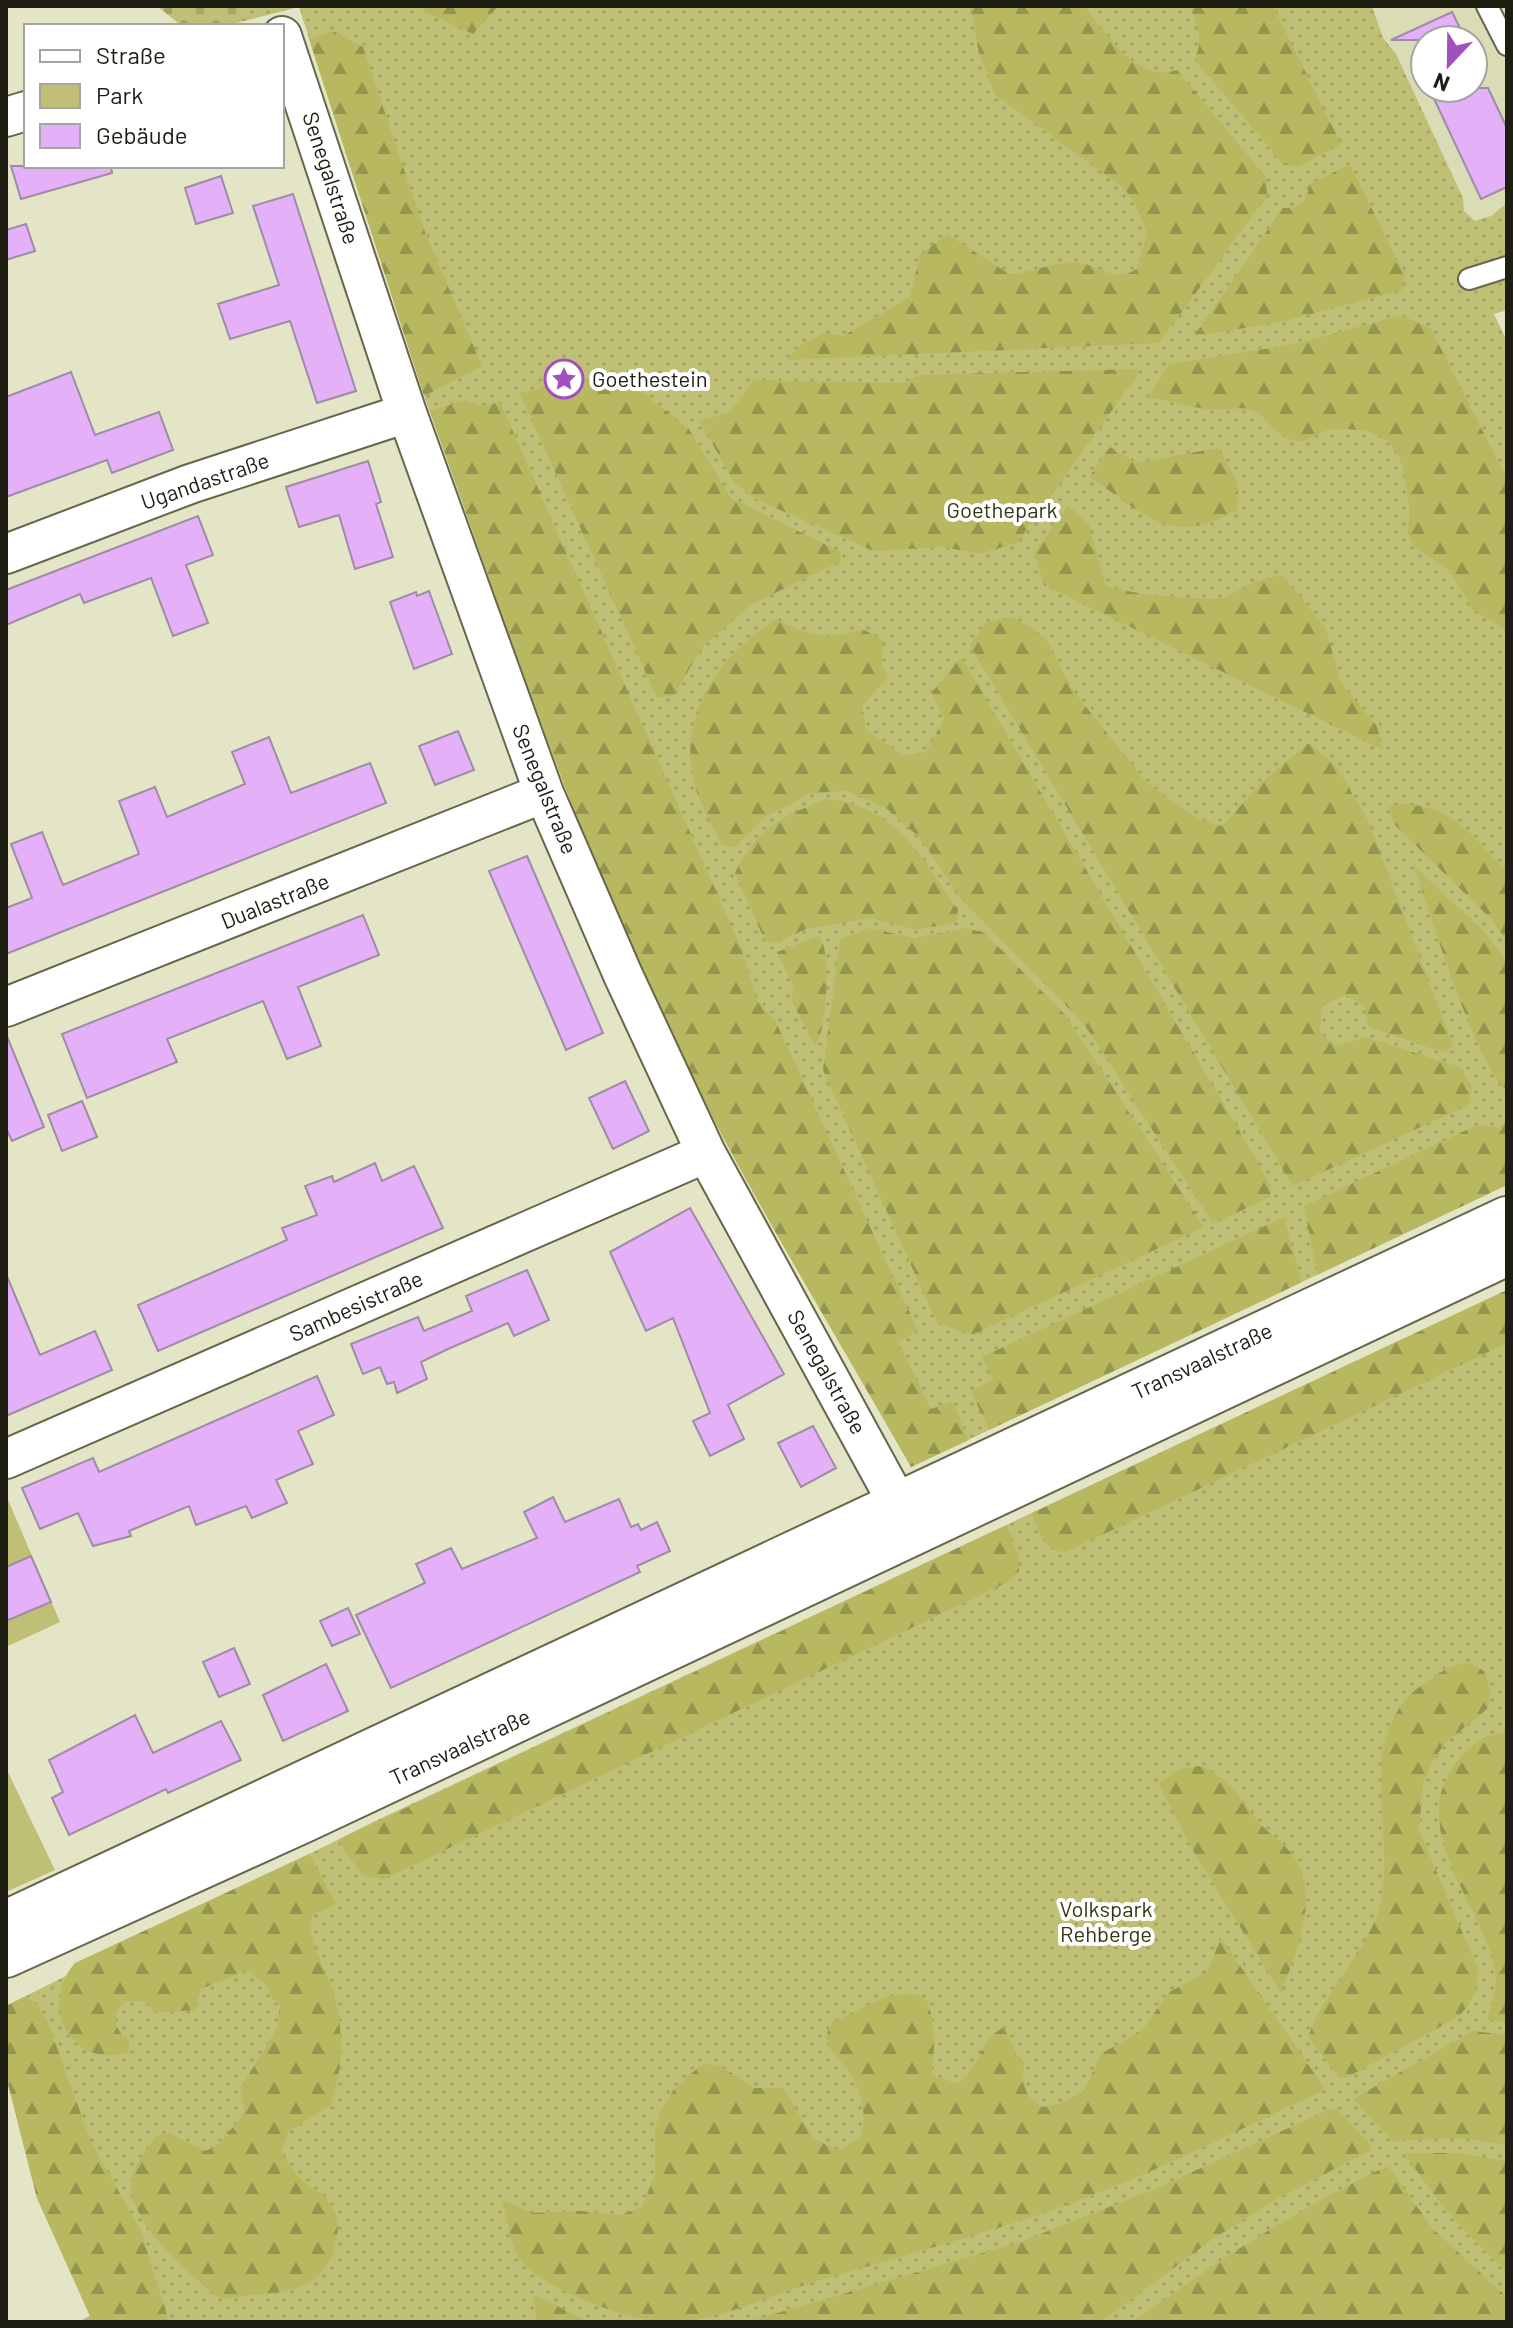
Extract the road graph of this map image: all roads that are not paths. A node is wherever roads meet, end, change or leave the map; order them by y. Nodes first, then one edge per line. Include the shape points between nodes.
1 (1487, 6) edge
2 (284, 39) edge
3 (1507, 45) edge
4 (1507, 267) edge
5 (1469, 279) dead end
6 (407, 413) junction
7 (6, 554) edge
8 (544, 793) junction
9 (6, 1007) edge
10 (706, 1153) junction
11 (1507, 1219) edge
12 (1507, 1253) edge
13 (6, 1459) edge
14 (905, 1519) junction
15 (299, 1804) junction
16 (6, 1923) edge
17 (6, 1955) edge

1 - 3 lane
2 - 6 street, Senegalstraße
4 - 5 lane
6 - 7 street, Ugandastraße via 190,484
6 - 8 street, Senegalstraße
8 - 9 street, Dualastraße
8 - 10 street, Senegalstraße
10 - 13 street, Sambesistraße
10 - 14 street, Senegalstraße
11 - 14 street, Transvaalstraße
12 - 14 street, Transvaalstraße
14 - 15 street, Transvaalstraße
15 - 16 street, Transvaalstraße
15 - 17 street, Transvaalstraße

